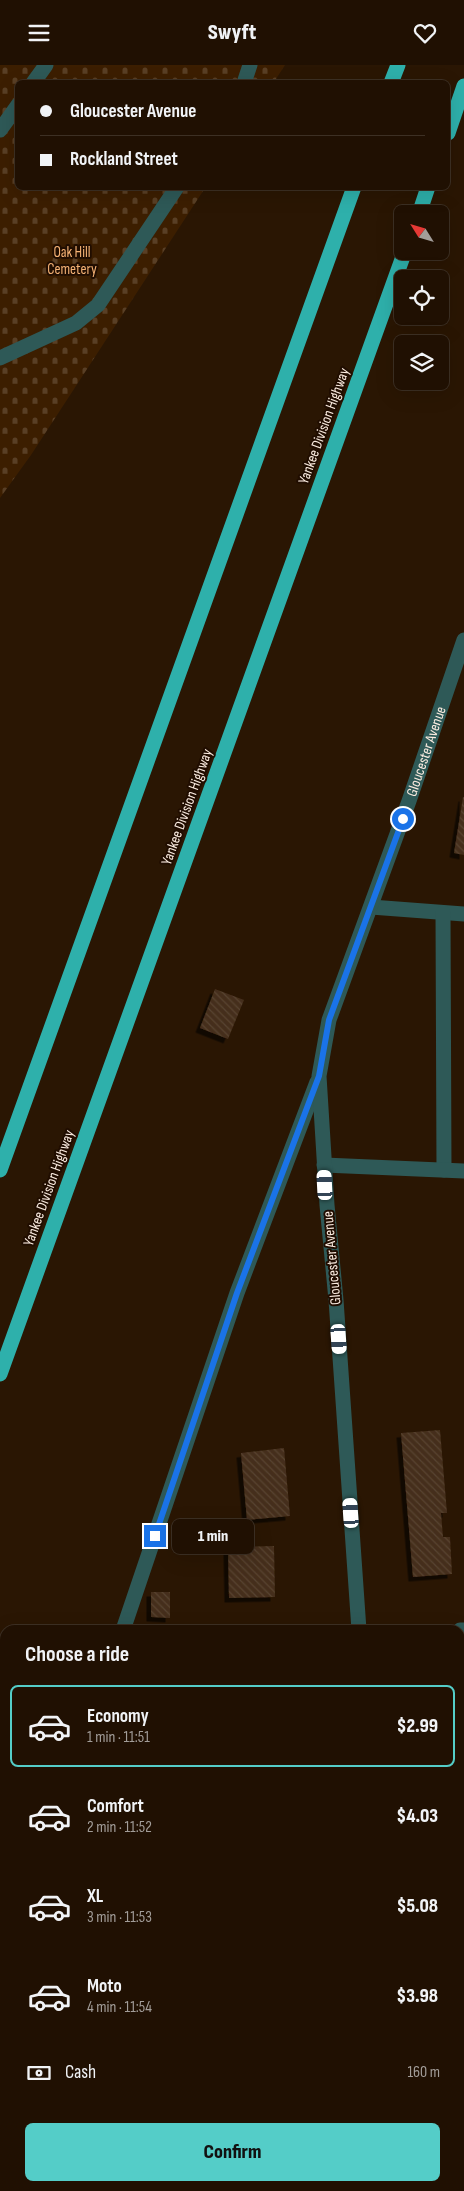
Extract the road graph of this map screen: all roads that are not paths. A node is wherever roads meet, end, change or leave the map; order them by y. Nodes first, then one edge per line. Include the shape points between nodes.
1 (46, 65) edge
2 (250, 65) edge
3 (398, 65) edge
4 (35, 80) edge
5 (245, 80) edge
6 (392, 80) edge
7 (464, 86) edge
8 (15, 109) edge
9 (450, 127) edge
10 (0, 130) edge
11 (175, 190) edge
12 (353, 190) edge
13 (427, 190) edge
14 (421, 205) edge
15 (402, 260) edge
16 (0, 358) edge
17 (464, 640) edge
18 (371, 907) junction
19 (443, 913) junction
20 (464, 914) edge
21 (319, 1076) junction
22 (324, 1165) junction
23 (0, 1170) edge
24 (444, 1170) junction
25 (464, 1171) edge
26 (0, 1374) edge
27 (125, 1625) edge
28 (359, 1625) edge

1 - 4 street
2 - 5 street
3 - 6 highway
7 - 9 highway
8 - 10 street
11 - 16 street via 98,305 76,323
12 - 23 highway
13 - 14 highway
15 - 26 highway, Yankee Division Highway
17 - 18 street, Gloucester Avenue
18 - 19 street
18 - 21 street, Gloucester Avenue via 329,1020
19 - 20 street
19 - 24 street
21 - 22 street, Gloucester Avenue
21 - 27 street via 237,1293
22 - 24 street
22 - 28 street, Gloucester Avenue
24 - 25 street

